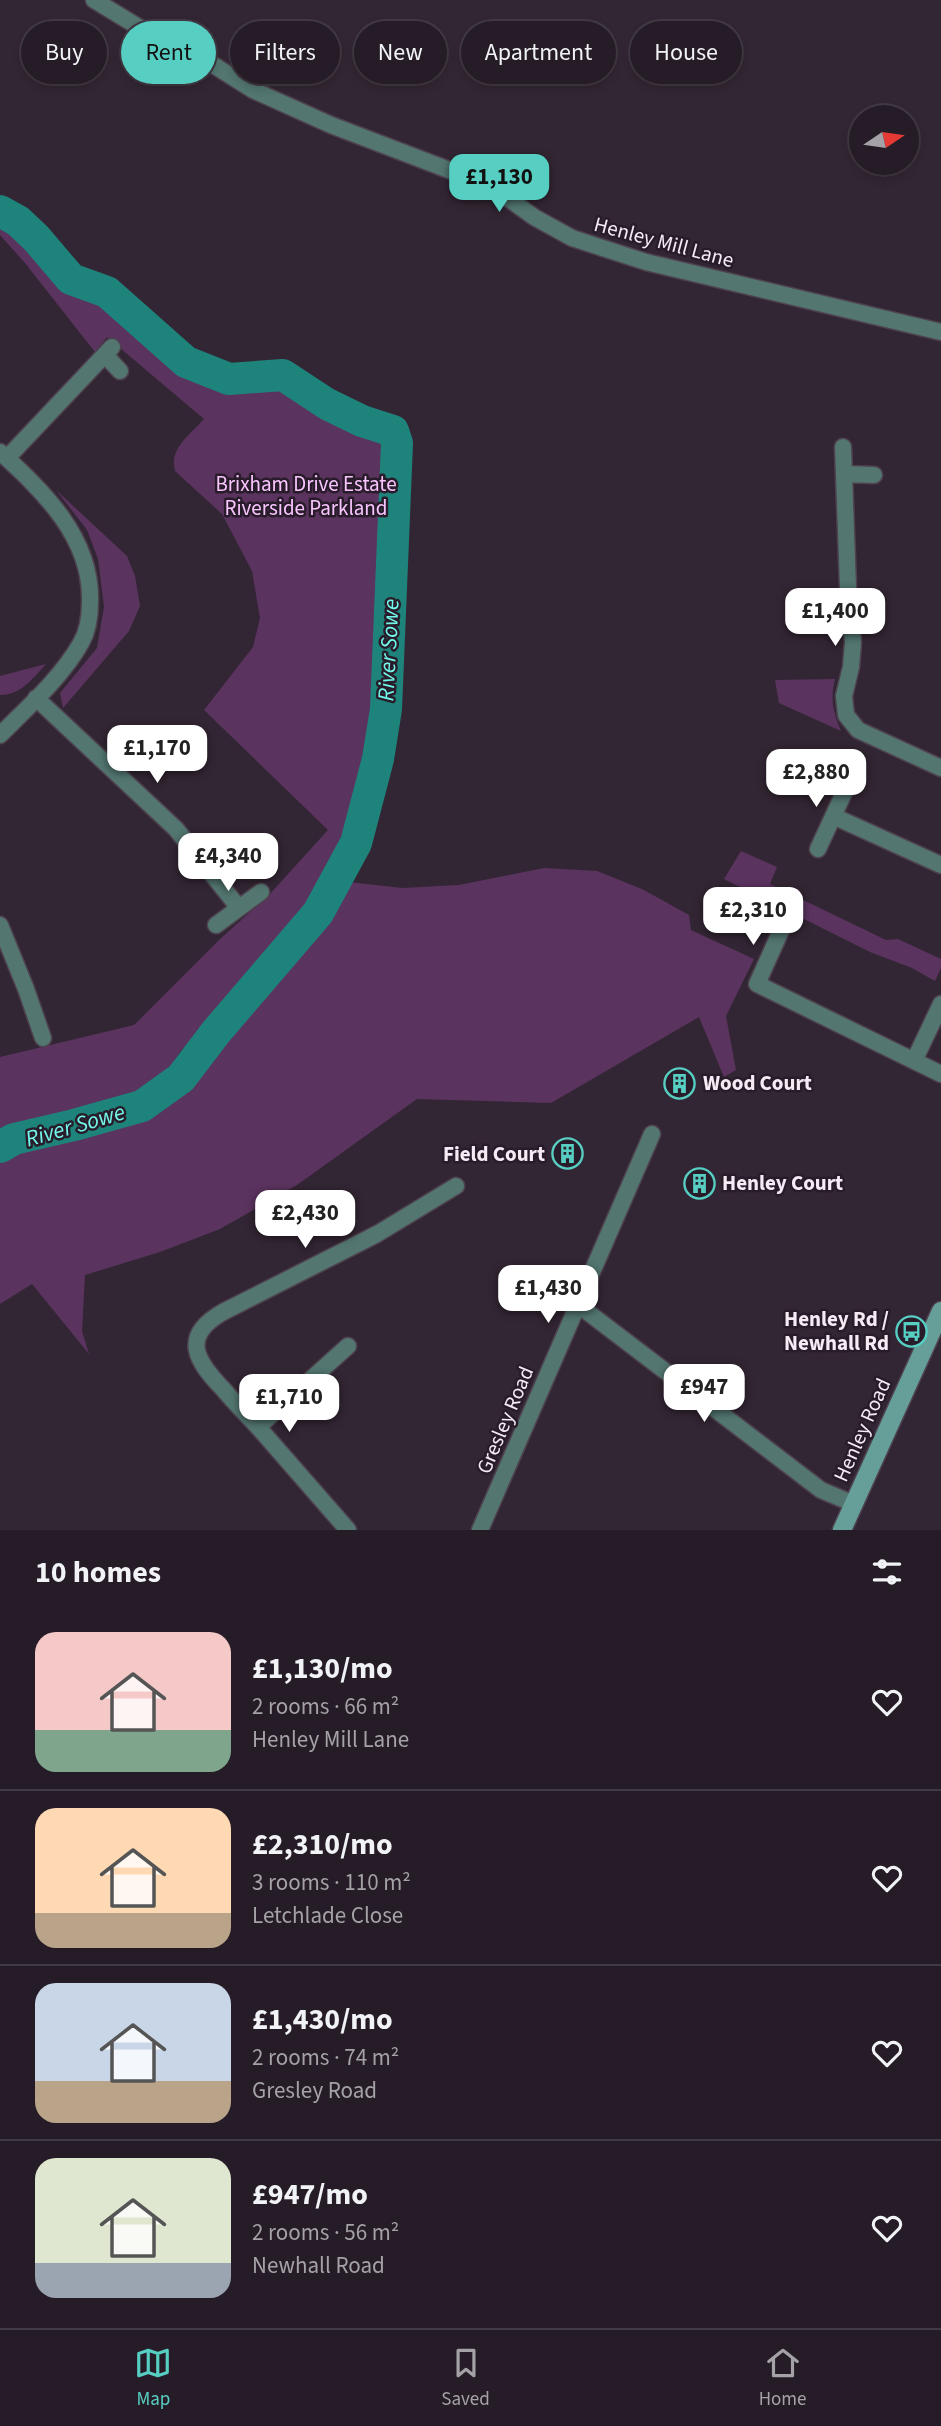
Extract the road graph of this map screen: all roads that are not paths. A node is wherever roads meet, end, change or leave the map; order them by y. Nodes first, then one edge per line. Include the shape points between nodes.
1 (94, 0) edge
2 (941, 332) edge
3 (120, 371) dead end
4 (843, 447) dead end
5 (4, 455) edge
6 (845, 474) junction
7 (874, 475) dead end
8 (36, 698) junction
9 (4, 724) edge
10 (941, 768) edge
11 (848, 784) dead end
12 (833, 816) junction
13 (818, 849) dead end
14 (941, 865) edge
15 (261, 892) dead end
16 (239, 908) junction
17 (0, 925) edge
18 (216, 925) dead end
19 (783, 926) dead end
20 (941, 1004) edge
21 (43, 1038) dead end
22 (914, 1061) junction
23 (941, 1074) edge
24 (652, 1134) dead end
25 (456, 1186) dead end
26 (577, 1304) junction
27 (941, 1311) edge
28 (348, 1346) dead end
29 (258, 1427) junction
30 (854, 1504) junction
31 (348, 1530) edge
32 (480, 1530) edge
33 (842, 1530) edge

1 - 2 street, Henley Mill Lane via 253,90 491,186 572,238 658,265
3 - 5 street via 109,351
4 - 6 street
5 - 8 street via 61,514 86,563 90,588 90,618 82,642
6 - 7 street
6 - 10 street via 853,642 844,696 846,715 858,730
8 - 9 street
8 - 16 street via 176,829
11 - 12 street
12 - 13 street
12 - 14 street
15 - 16 street
16 - 18 street
17 - 21 street
19 - 22 street via 757,984
20 - 22 street
22 - 23 street
24 - 26 street, Gresley Road
25 - 29 street via 377,1234 214,1317 198,1335 202,1367
26 - 30 street via 821,1490
26 - 32 street, Gresley Road
27 - 30 main road, Henley Road
28 - 29 street
29 - 31 street
30 - 33 main road, Henley Road

